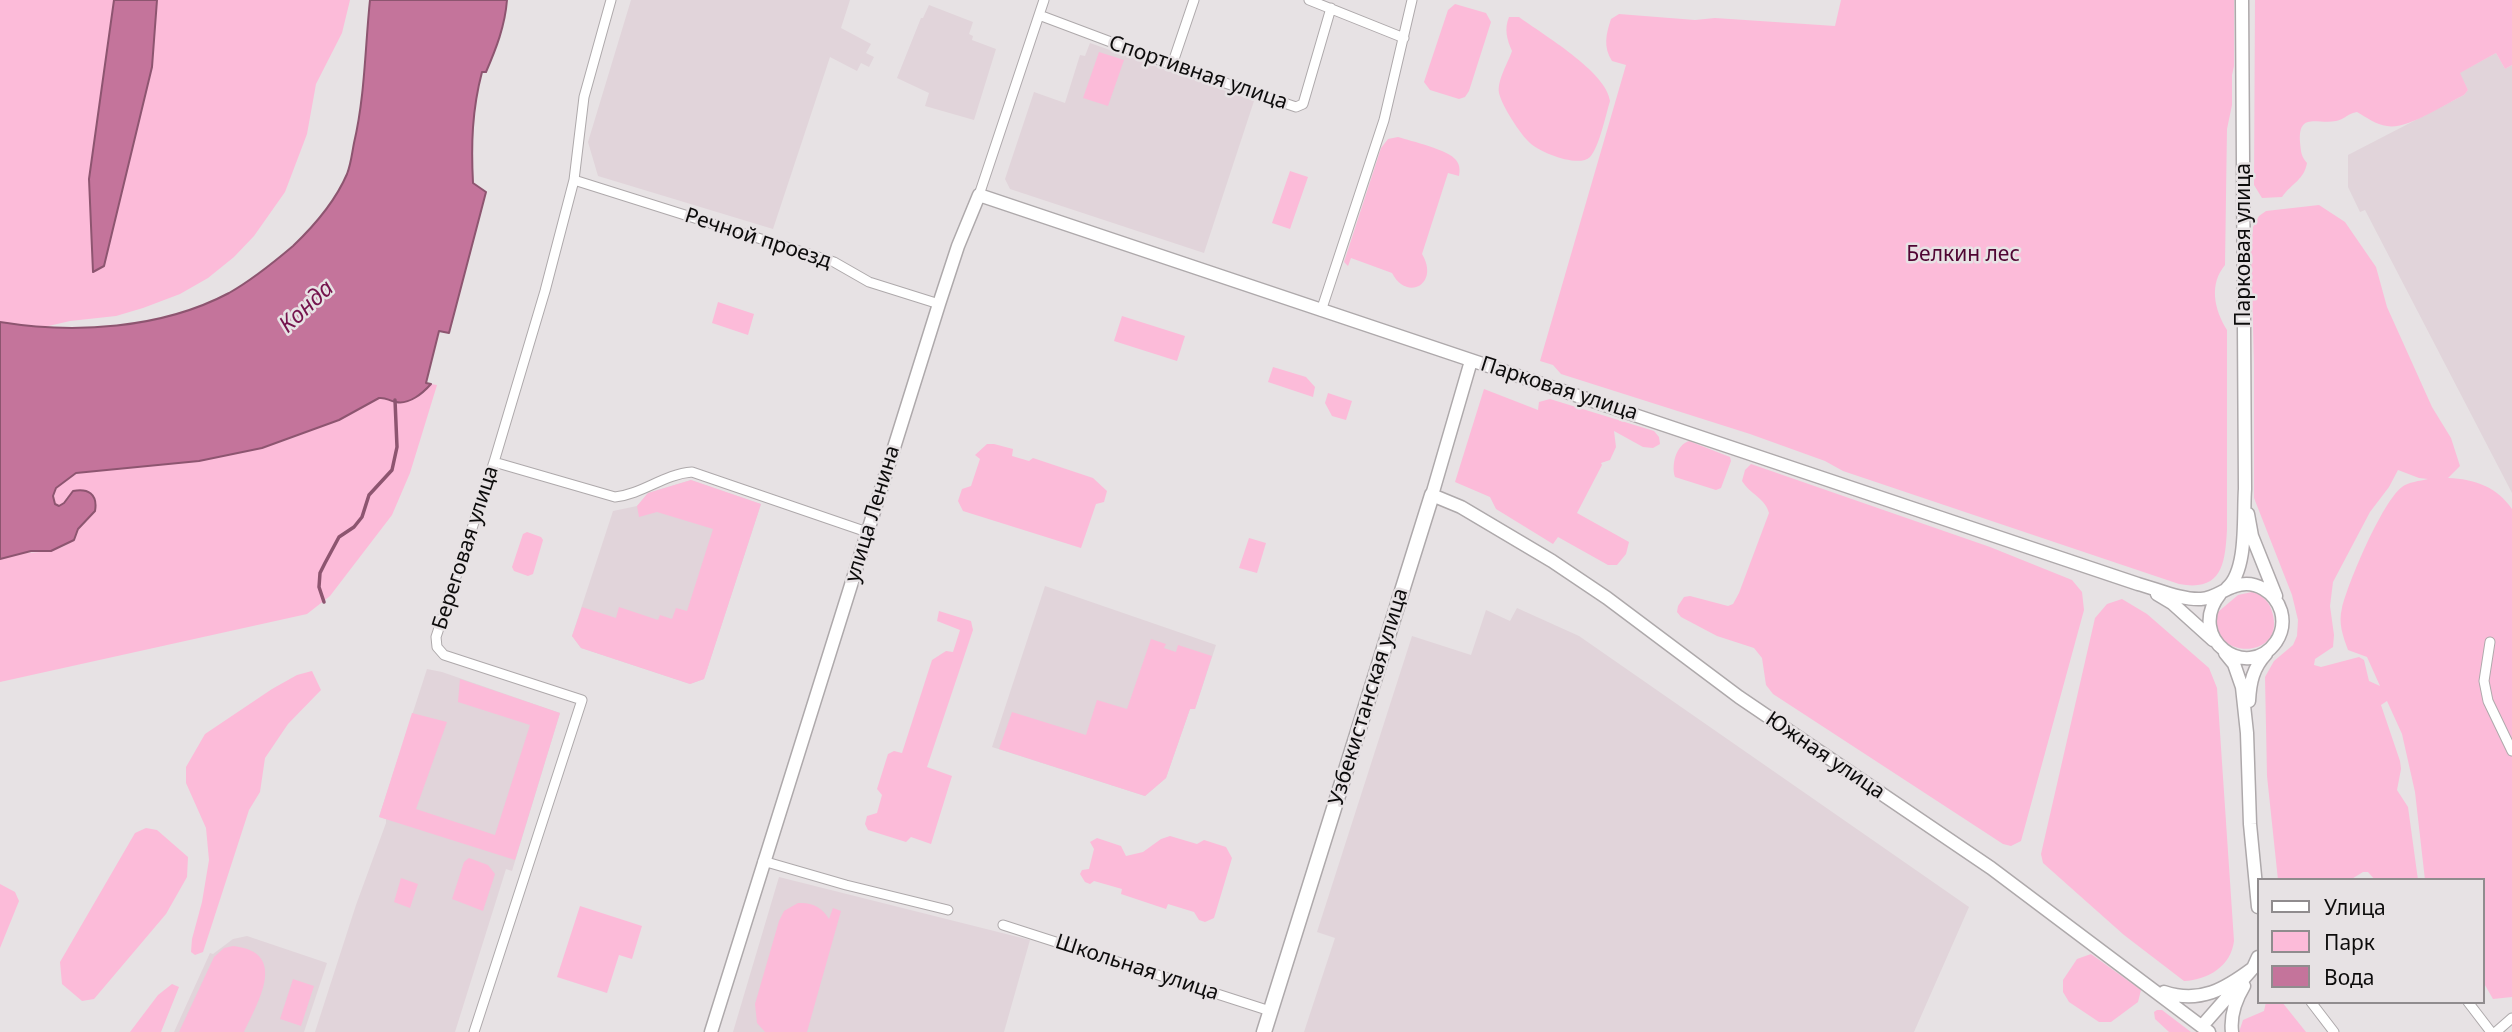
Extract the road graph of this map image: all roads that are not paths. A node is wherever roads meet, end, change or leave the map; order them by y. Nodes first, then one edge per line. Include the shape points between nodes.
1 (611, 0) edge
2 (1044, 0) edge
3 (1194, 0) edge
4 (1309, 0) edge
5 (1412, 0) edge
6 (2242, 0) edge
7 (1331, 8) junction
8 (1039, 15) junction
9 (1404, 38) junction
10 (1172, 65) junction
11 (574, 180) junction
12 (979, 195) junction
13 (939, 304) junction
14 (1321, 311) junction
15 (1471, 361) junction
16 (494, 462) junction
17 (2245, 489) junction
18 (1432, 495) junction
19 (867, 532) junction
20 (2138, 584) junction
21 (2222, 593) junction
22 (2280, 608) junction
23 (2490, 642) dead end
24 (2220, 647) junction
25 (2271, 648) junction
26 (2247, 733) junction
27 (2512, 751) edge
28 (764, 862) junction
29 (2256, 886) edge
30 (948, 910) dead end
31 (1003, 925) dead end
32 (2256, 963) edge
33 (2154, 989) junction
34 (2313, 1004) edge
35 (2470, 1004) edge
36 (1270, 1011) junction
37 (2512, 1018) edge
38 (2205, 1029) edge
39 (474, 1032) edge
40 (711, 1032) edge
41 (1264, 1032) edge
42 (2232, 1032) edge
43 (2334, 1032) edge
44 (2491, 1032) edge
45 (2496, 1032) edge

1 - 11 street, Береговая улица via 584,97
2 - 8 street, улица Ленина
3 - 10 street
4 - 7 street
5 - 9 street
6 - 17 main road, Парковая улица
7 - 9 street
7 - 10 street, Спортивная улица via 1299,107
8 - 10 street, Спортивная улица
8 - 12 street, улица Ленина
9 - 14 street via 1381,128
11 - 13 street, Речной проезд via 834,262 869,282
11 - 16 street, Береговая улица
12 - 13 main road, улица Ленина
12 - 14 main road, Парковая улица
13 - 19 main road, улица Ленина
14 - 15 main road, Парковая улица
15 - 18 main road, Узбекистанская улица
15 - 20 main road, Парковая улица
16 - 19 street via 615,497 692,472
16 - 39 street, Береговая улица via 436,637 437,647 444,655 582,700
17 - 21 main road, Парковая улица via 2240,566 2235,580
17 - 22 main road, Парковая улица via 2252,536
18 - 33 main road, Южная улица via 1461,507 1607,598 1739,697 1991,868
18 - 36 main road, Узбекистанская улица
19 - 28 main road, улица Ленина
20 - 21 main road, Парковая улица via 2191,599
20 - 24 main road, Парковая улица via 2172,603
21 - 22 main road via 2243,584 2259,586 2273,595
21 - 24 main road via 2209,616 2211,635
22 - 25 main road via 2283,627
23 - 27 street via 2484,681 2488,701
24 - 25 main road via 2244,658
24 - 26 main road via 2238,672
25 - 26 main road via 2253,674
26 - 29 main road
28 - 30 street
28 - 40 main road, улица Ленина
31 - 36 street, Школьная улица
32 - 33 main road via 2228,987 2207,995 2179,996
32 - 38 main road
32 - 42 main road via 2235,1002
33 - 38 main road, Южная улица
34 - 43 street
35 - 44 street
36 - 41 main road, Узбекистанская улица
37 - 45 street

